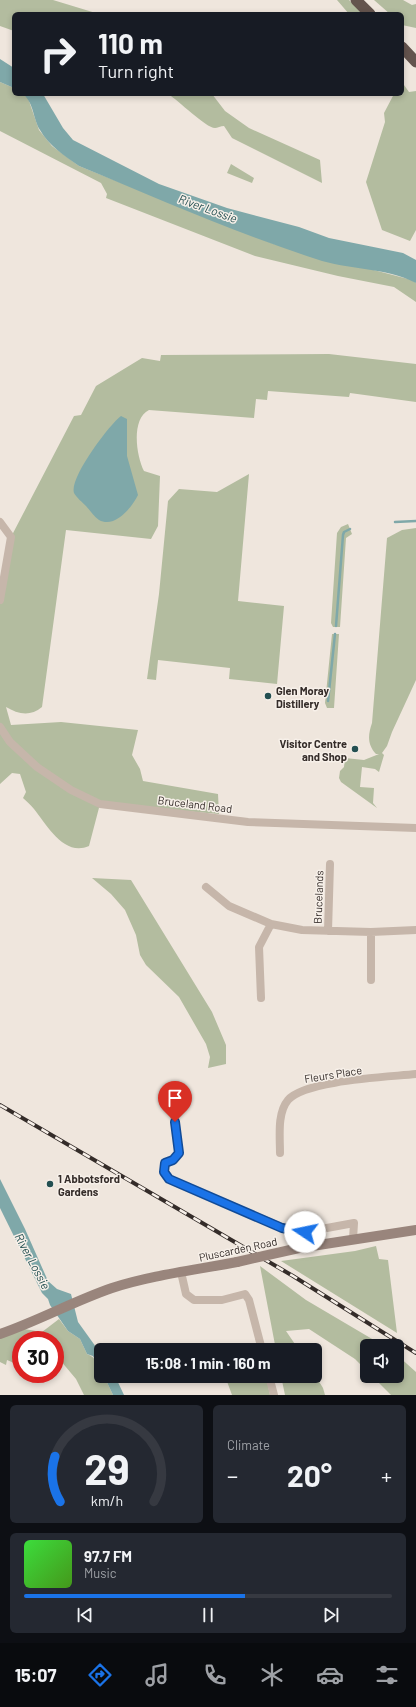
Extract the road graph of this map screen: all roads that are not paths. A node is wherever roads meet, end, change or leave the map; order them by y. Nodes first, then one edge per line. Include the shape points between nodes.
1 (356, 0) edge
2 (368, 12) edge
3 (404, 49) edge
4 (416, 62) edge
5 (0, 522) edge
6 (0, 600) edge
7 (0, 727) edge
8 (416, 828) edge
9 (330, 864) dead end
10 (206, 887) dead end
11 (271, 924) junction
12 (416, 930) edge
13 (328, 931) junction
14 (371, 932) junction
15 (371, 980) dead end
16 (261, 998) dead end
17 (416, 1074) edge
18 (173, 1107) dead end
19 (280, 1153) dead end
20 (416, 1230) edge
21 (354, 1239) junction
22 (181, 1272) junction
23 (0, 1334) edge
24 (260, 1343) edge
25 (271, 1383) edge
26 (274, 1395) edge

1 - 2 highway
3 - 4 highway
5 - 6 street via 12,537
7 - 8 street, Bruceland Road via 10,742 38,767 71,790 100,804 248,822
9 - 13 street, Brucelands
10 - 11 street, Brucelands via 229,906
11 - 13 street, Brucelands via 302,930
11 - 16 street via 259,946
12 - 14 street, Brucelands
13 - 14 street, Brucelands
14 - 15 street
17 - 19 street, Fleurs Place via 319,1085 299,1091 288,1100 281,1114
18 - 21 street via 179,1153 173,1160 165,1163 164,1172 169,1179 282,1228 305,1232 354,1223
20 - 21 main road, Pluscarden Road
21 - 22 main road, Pluscarden Road, bridge
22 - 23 main road, Pluscarden Road via 135,1281
22 - 24 street via 186,1294 194,1300 222,1300 245,1294 249,1300
25 - 26 street

